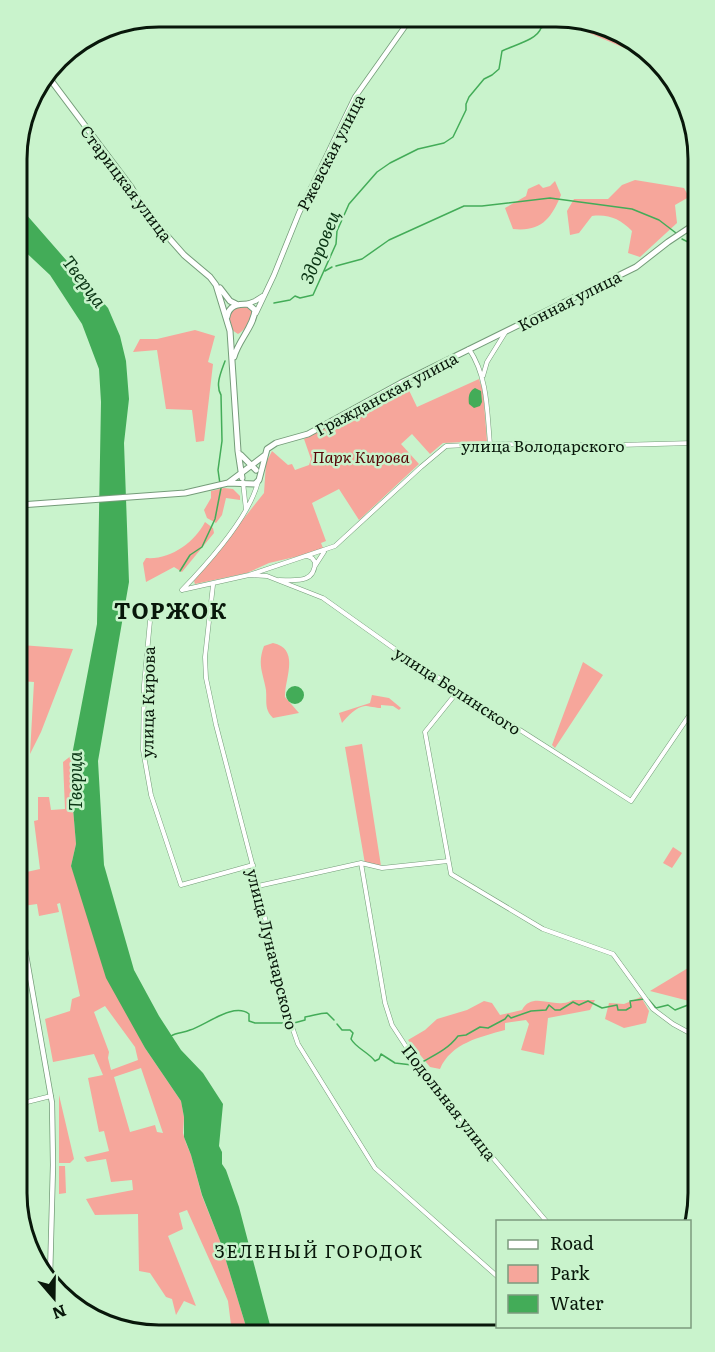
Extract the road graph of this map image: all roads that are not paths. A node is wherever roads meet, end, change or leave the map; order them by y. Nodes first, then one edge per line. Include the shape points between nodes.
1 (405, 27) edge
2 (52, 82) edge
3 (688, 229) edge
4 (214, 281) junction
5 (265, 294) junction
6 (245, 304) junction
7 (238, 305) junction
8 (254, 316) junction
9 (227, 317) junction
10 (230, 331) junction
11 (504, 333) junction
12 (244, 334) junction
13 (469, 349) junction
14 (233, 368) junction
15 (483, 376) junction
16 (688, 443) edge
17 (490, 444) junction
18 (238, 451) junction
19 (267, 451) junction
20 (240, 460) junction
21 (242, 478) junction
22 (259, 479) junction
23 (27, 505) edge
24 (246, 511) junction
25 (324, 551) junction
26 (306, 557) junction
27 (273, 567) junction
28 (315, 567) junction
29 (249, 575) junction
30 (275, 579) junction
31 (213, 585) junction
32 (150, 621) dead end
33 (458, 691) junction
34 (688, 717) edge
35 (448, 861) junction
36 (361, 863) junction
37 (253, 865) junction
38 (258, 886) junction
39 (27, 960) edge
40 (688, 1032) edge
41 (51, 1096) junction
42 (27, 1102) edge
43 (547, 1220) edge
44 (50, 1268) edge
45 (496, 1275) edge

1 - 5 main road, Ржевская улица via 355,97
2 - 4 main road, Старицкая улица via 145,211 184,255
3 - 11 main road, Конная улица via 646,261
4 - 7 main road
4 - 9 main road, Старицкая улица
5 - 6 main road
5 - 8 main road, Ржевская улица
6 - 7 main road
6 - 8 main road via 254,308
7 - 9 main road via 230,309
8 - 12 main road
9 - 10 main road
10 - 12 main road
10 - 14 main road
11 - 13 main road, Гражданская улица
11 - 15 street, Конная улица
12 - 14 main road via 235,352
13 - 15 street, Конная улица
13 - 19 main road, Гражданская улица via 308,434 278,442
14 - 18 main road
15 - 17 street, Конная улица
16 - 17 street, улица Володарского
17 - 25 street, улица Володарского via 442,448 353,531
18 - 20 main road
18 - 21 main road
19 - 21 main road, Гражданская улица
19 - 22 main road
20 - 21 main road
20 - 21 main road via 238,471
21 - 22 main road
21 - 22 main road via 254,485
21 - 23 main road via 185,494
21 - 24 street
22 - 24 street
24 - 31 street, улица Володарского via 182,590
25 - 26 street, улица Володарского
25 - 28 street, улица Володарского
26 - 27 street, улица Володарского
26 - 28 street via 313,558
27 - 29 street, улица Володарского
27 - 30 street
28 - 30 street via 304,580
29 - 30 street
29 - 31 street, улица Володарского
30 - 33 street, улица Белинского via 332,604
31 - 37 street, улица Луначарского via 206,678
32 - 37 street, улица Кирова via 143,750 151,795 181,885
33 - 34 street, улица Белинского via 631,801
33 - 35 street via 425,732
35 - 36 street via 382,868
35 - 40 street via 451,874 543,929 614,954 656,1012
36 - 38 street
36 - 43 street, Подольная улица via 392,1025 435,1089
37 - 38 street, улица Луначарского
38 - 45 street, улица Луначарского via 283,1001 298,1044 340,1113 376,1170
39 - 41 main road
41 - 42 street
41 - 44 main road

